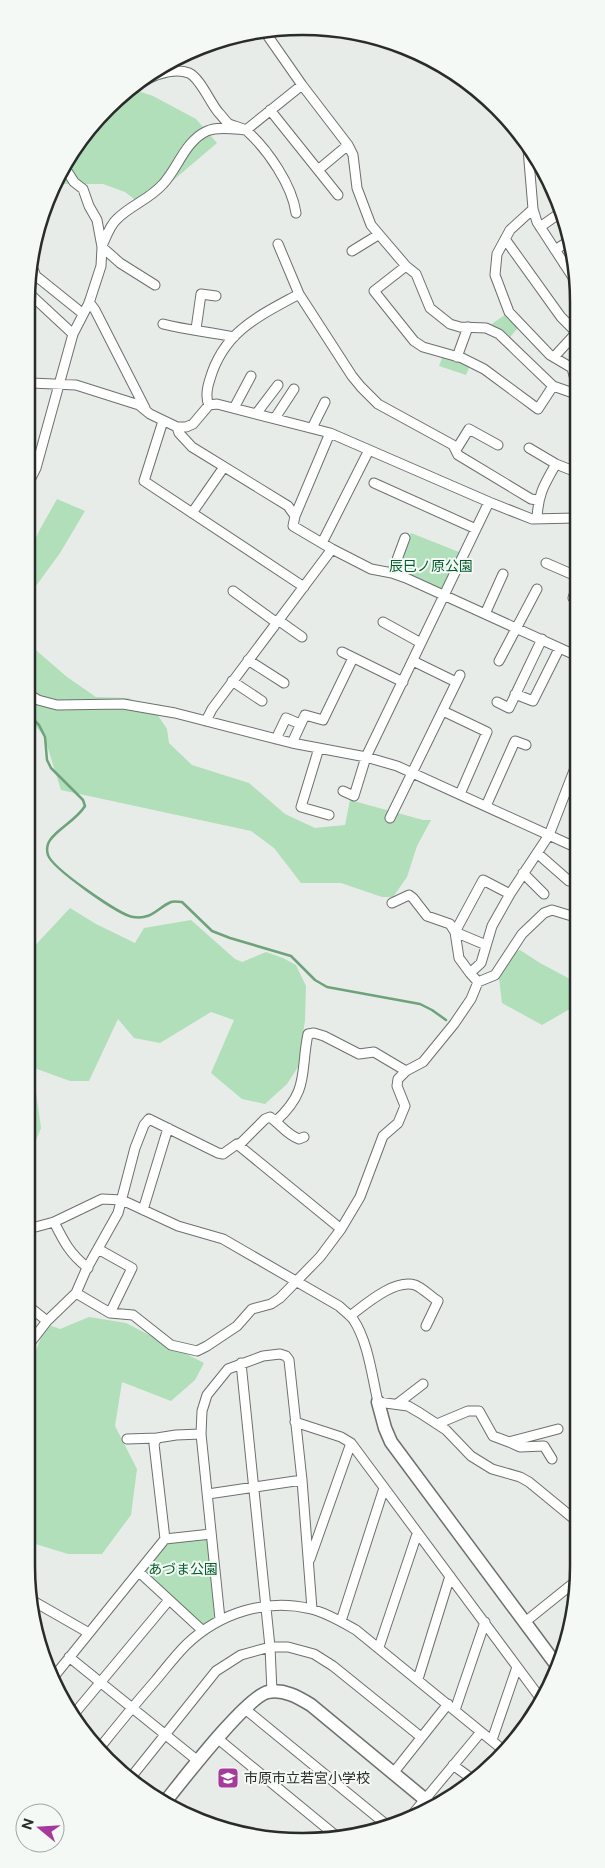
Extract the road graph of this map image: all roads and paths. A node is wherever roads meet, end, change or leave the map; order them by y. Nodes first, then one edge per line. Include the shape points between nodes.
1 (268, 37) edge
2 (164, 74) edge
3 (302, 85) junction
4 (270, 110) junction
5 (246, 130) junction
6 (348, 146) junction
7 (529, 160) edge
8 (318, 170) junction
9 (69, 174) edge
10 (338, 195) dead end
11 (533, 209) junction
12 (296, 213) dead end
13 (556, 217) edge
14 (540, 227) junction
15 (378, 235) junction
16 (505, 239) junction
17 (278, 244) dead end
18 (564, 245) edge
19 (102, 247) junction
20 (555, 250) junction
21 (352, 251) dead end
22 (567, 262) edge
23 (564, 264) junction
24 (406, 266) junction
25 (568, 270) edge
26 (36, 279) edge
27 (155, 285) dead end
28 (299, 294) junction
29 (216, 296) dead end
30 (35, 299) edge
31 (89, 302) junction
32 (82, 314) junction
33 (163, 324) dead end
34 (468, 327) junction
35 (570, 327) edge
36 (196, 329) junction
37 (72, 334) junction
38 (234, 337) junction
39 (570, 340) edge
40 (457, 356) junction
41 (554, 357) junction
42 (570, 367) edge
43 (251, 376) dead end
44 (35, 382) edge
45 (58, 384) junction
46 (278, 385) dead end
47 (553, 386) junction
48 (294, 389) dead end
49 (570, 392) edge
50 (325, 402) dead end
51 (209, 405) junction
52 (234, 408) junction
53 (146, 411) junction
54 (256, 414) junction
55 (275, 418) junction
56 (163, 421) junction
57 (177, 428) junction
58 (312, 428) junction
59 (330, 433) junction
60 (498, 446) dead end
61 (529, 448) dead end
62 (370, 450) junction
63 (456, 450) junction
64 (556, 464) junction
65 (224, 467) junction
66 (35, 470) edge
67 (570, 470) edge
68 (374, 484) dead end
69 (538, 500) junction
70 (489, 502) junction
71 (192, 513) junction
72 (295, 516) junction
73 (570, 518) edge
74 (537, 519) junction
75 (476, 529) junction
76 (405, 538) dead end
77 (322, 543) junction
78 (332, 549) junction
79 (546, 563) dead end
80 (392, 572) junction
81 (570, 573) edge
82 (503, 574) dead end
83 (304, 587) junction
84 (537, 589) dead end
85 (233, 590) dead end
86 (444, 596) junction
87 (485, 614) junction
88 (277, 622) junction
89 (383, 622) dead end
90 (517, 628) junction
91 (302, 637) dead end
92 (542, 639) junction
93 (421, 643) junction
94 (559, 649) junction
95 (342, 652) dead end
96 (570, 653) edge
97 (353, 658) junction
98 (248, 660) junction
99 (413, 661) junction
100 (499, 661) dead end
101 (232, 682) junction
102 (403, 682) junction
103 (284, 683) dead end
104 (515, 694) junction
105 (35, 698) edge
106 (262, 701) dead end
107 (497, 702) dead end
108 (442, 711) junction
109 (206, 720) junction
110 (300, 724) junction
111 (276, 739) junction
112 (292, 743) junction
113 (526, 745) dead end
114 (319, 748) junction
115 (366, 757) junction
116 (413, 773) junction
117 (570, 781) edge
118 (343, 791) dead end
119 (460, 794) junction
120 (486, 806) junction
121 (329, 815) dead end
122 (390, 818) dead end
123 (549, 834) junction
124 (570, 844) edge
125 (537, 853) junction
126 (523, 873) junction
127 (569, 882) dead end
128 (510, 894) junction
129 (544, 894) dead end
130 (392, 903) dead end
131 (570, 916) edge
132 (455, 932) junction
133 (486, 945) junction
134 (470, 973) junction
135 (478, 982) junction
136 (406, 1071) junction
137 (276, 1121) junction
138 (168, 1128) junction
139 (304, 1137) dead end
140 (239, 1145) junction
141 (122, 1200) junction
142 (143, 1210) junction
143 (54, 1222) junction
144 (35, 1226) edge
145 (341, 1229) junction
146 (98, 1249) junction
147 (88, 1268) junction
148 (296, 1281) junction
149 (76, 1293) junction
150 (35, 1311) edge
151 (110, 1312) junction
152 (350, 1316) junction
153 (47, 1321) junction
154 (426, 1326) dead end
155 (35, 1337) edge
156 (241, 1363) junction
157 (423, 1384) dead end
158 (378, 1402) junction
159 (397, 1404) junction
160 (295, 1422) junction
161 (437, 1424) junction
162 (558, 1429) dead end
163 (201, 1434) junction
164 (157, 1438) junction
165 (127, 1439) dead end
166 (509, 1442) junction
167 (351, 1443) junction
168 (552, 1459) dead end
169 (302, 1480) junction
170 (255, 1487) junction
171 (384, 1488) junction
172 (208, 1494) junction
173 (570, 1516) edge
174 (211, 1534) junction
175 (417, 1534) junction
176 (166, 1539) junction
177 (309, 1561) junction
178 (139, 1572) junction
179 (450, 1576) junction
180 (569, 1587) edge
181 (169, 1600) junction
182 (38, 1604) edge
183 (266, 1606) junction
184 (312, 1609) junction
185 (220, 1620) junction
186 (341, 1621) junction
187 (485, 1622) junction
188 (525, 1622) junction
189 (203, 1631) junction
190 (89, 1633) junction
191 (270, 1647) junction
192 (379, 1647) junction
193 (69, 1657) junction
194 (553, 1661) edge
195 (517, 1667) junction
196 (57, 1672) edge
197 (418, 1679) junction
198 (100, 1682) junction
199 (272, 1692) junction
200 (537, 1694) edge
201 (451, 1707) junction
202 (132, 1708) junction
203 (245, 1709) junction
204 (77, 1710) edge
205 (482, 1732) junction
206 (165, 1735) junction
207 (217, 1738) junction
208 (421, 1738) junction
209 (492, 1740) junction
210 (103, 1744) edge
211 (500, 1747) edge
212 (198, 1762) junction
213 (454, 1765) junction
214 (394, 1772) junction
215 (134, 1773) edge
216 (468, 1776) edge
217 (169, 1797) edge
218 (430, 1800) edge
219 (428, 1801) edge
220 (382, 1821) edge
221 (331, 1831) edge

1 - 3 street
2 - 5 street via 172,71 191,74 229,124
3 - 4 street
3 - 6 street
4 - 5 street
4 - 8 street
5 - 12 street via 283,177
5 - 19 street via 207,131 185,150 153,194 116,219
6 - 8 street
6 - 15 street via 353,155 357,188
7 - 11 street
8 - 10 street
9 - 19 street via 83,189 97,220
11 - 14 street
11 - 16 street
13 - 14 street
14 - 20 street
15 - 21 street
15 - 24 street
16 - 35 street
16 - 41 street via 498,254 495,275 509,312
17 - 28 street
18 - 20 street
19 - 27 street via 120,263
19 - 31 street via 101,266
20 - 23 street
22 - 23 street
23 - 25 street
24 - 34 street via 416,274 430,308 437,316 450,324
24 - 40 street via 374,291 414,341 423,347
26 - 32 street
28 - 38 street via 251,321
28 - 63 street via 352,376 378,404 453,445
29 - 36 street via 202,294
30 - 37 street
31 - 32 street
31 - 53 street
32 - 37 street
33 - 36 street
34 - 40 street
34 - 47 street via 486,328 499,334
36 - 38 street
37 - 45 street
38 - 51 street via 213,368 206,389
39 - 41 street
40 - 47 street via 484,368 538,409
41 - 42 street
43 - 52 street
44 - 45 street
45 - 53 street via 76,385 139,405
45 - 66 street
46 - 54 street
47 - 49 street
48 - 55 street
50 - 58 street
51 - 52 street
51 - 57 street via 193,424
52 - 54 street
53 - 56 street
54 - 55 street
55 - 58 street
56 - 57 street
56 - 71 street via 144,481
57 - 65 street via 192,447
58 - 59 street
59 - 62 street
59 - 72 street
60 - 63 street via 469,429
61 - 64 street
62 - 70 street
62 - 77 street
63 - 69 street via 458,455 531,499
64 - 67 street
64 - 69 street
65 - 71 street
65 - 72 street via 288,506
68 - 75 street
69 - 74 street
70 - 74 street
70 - 75 street
71 - 83 street
72 - 77 street via 293,526
73 - 74 street
75 - 86 street
76 - 80 street
77 - 78 street
78 - 80 street via 371,569
78 - 83 street
79 - 81 street
80 - 86 street
82 - 87 street
83 - 88 street
84 - 90 street
85 - 88 street
86 - 87 street
86 - 93 street
87 - 90 street
88 - 91 street
88 - 98 street
89 - 93 street
90 - 92 street
90 - 100 street
92 - 94 street
92 - 104 street
93 - 99 street
94 - 96 street
94 - 104 street via 533,701
95 - 97 street
97 - 102 street
97 - 110 street via 323,720 305,715
98 - 101 street
98 - 103 street
99 - 102 street
99 - 108 street via 458,679
101 - 106 street
101 - 109 street
102 - 115 street
104 - 107 street via 509,708
105 - 109 street via 57,705 123,704
108 - 116 street
108 - 119 street via 487,732
109 - 111 street
110 - 111 street via 286,718
110 - 112 street
111 - 112 street
112 - 114 street
113 - 120 street via 515,741
114 - 115 street
114 - 121 street via 301,807
115 - 116 street
115 - 118 street via 354,796
116 - 119 street
116 - 122 street
117 - 123 street
119 - 120 street
120 - 123 street
123 - 124 street
123 - 125 street
125 - 126 street
125 - 127 street
126 - 128 street
126 - 129 street
128 - 132 street via 483,880
128 - 133 street via 492,926
130 - 132 street via 409,895 427,916 450,924
131 - 135 street via 552,910 544,913 522,934 495,975
132 - 133 street
132 - 134 street via 459,958
133 - 134 street via 481,963
134 - 135 street
135 - 136 street via 472,999 454,1024 423,1062
136 - 137 street via 374,1052 359,1054 324,1036 308,1034 300,1089
136 - 145 street via 398,1079 397,1086 405,1106 403,1112 398,1123 383,1136 360,1197
137 - 139 street via 292,1136
137 - 140 street via 270,1117 265,1119
138 - 140 street via 218,1153 223,1154 233,1145
138 - 141 street via 149,1119 144,1125
138 - 142 street
140 - 145 street
141 - 142 street
141 - 143 street via 102,1199
141 - 146 street
142 - 148 street via 178,1226 223,1239
143 - 144 street
143 - 147 street via 70,1252
145 - 148 street
146 - 147 street
146 - 151 street via 132,1268
147 - 149 street
148 - 151 street via 280,1298 252,1309 238,1326 197,1351 171,1345 133,1315
148 - 152 street
149 - 151 street
149 - 153 street
150 - 153 street
152 - 154 street via 372,1299 402,1284 416,1286 438,1302
152 - 158 street via 369,1361
153 - 155 street
156 - 160 street via 263,1356 286,1356
156 - 163 street via 228,1368 207,1395 202,1411
156 - 170 street
157 - 159 street
158 - 159 street
158 - 188 street via 391,1442
159 - 161 street via 408,1406
160 - 167 street
160 - 169 street
161 - 166 street via 468,1411 479,1411 493,1436
161 - 173 street via 455,1437 471,1456 492,1469 529,1482
162 - 166 street
163 - 164 street
163 - 172 street
164 - 165 street
164 - 176 street via 154,1444
166 - 168 street via 520,1447 544,1446
167 - 171 street
167 - 177 street
169 - 170 street
169 - 177 street
170 - 172 street
170 - 183 street
171 - 175 street
171 - 186 street
172 - 174 street
174 - 176 street
174 - 185 street
175 - 179 street
175 - 192 street
176 - 178 street
177 - 184 street
178 - 181 street
178 - 190 street
179 - 187 street
179 - 197 street
180 - 188 street
181 - 189 street
181 - 198 street
182 - 190 street
183 - 184 street
183 - 185 street
183 - 191 street
184 - 186 street
185 - 189 street
186 - 192 street
187 - 195 street
187 - 201 street
188 - 194 street
189 - 202 street via 185,1646
190 - 193 street
191 - 199 street
191 - 206 street via 241,1654 216,1671
191 - 208 street via 288,1647 314,1654
192 - 197 street
193 - 196 street
193 - 198 street
195 - 200 street
195 - 209 street
197 - 201 street
198 - 202 street
198 - 204 street
199 - 203 street via 266,1692
199 - 214 street via 292,1694 312,1705
201 - 205 street
201 - 208 street
202 - 206 street
202 - 210 street
203 - 207 street
203 - 220 street
205 - 209 street
205 - 213 street
206 - 212 street
206 - 215 street
207 - 212 street
207 - 221 street
208 - 214 street
209 - 211 street
212 - 217 street
213 - 216 street
213 - 218 street
214 - 219 street

